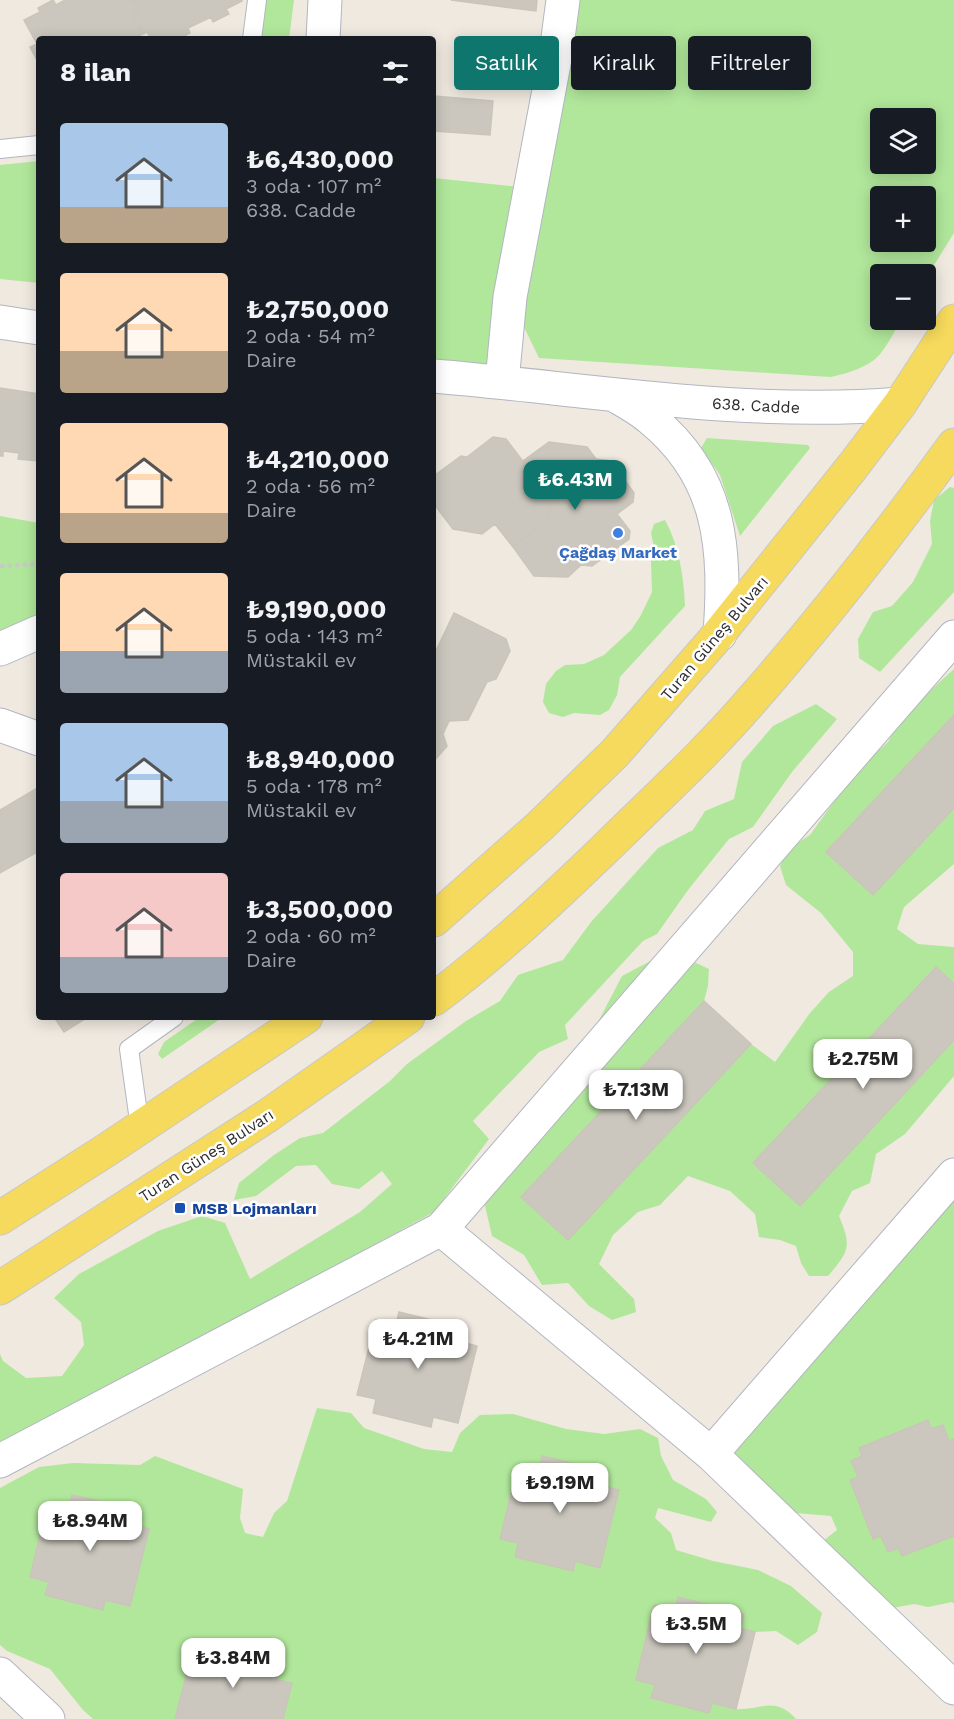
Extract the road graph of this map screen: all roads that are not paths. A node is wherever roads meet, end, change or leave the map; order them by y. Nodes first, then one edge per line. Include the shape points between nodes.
1 (257, 0) edge
2 (325, 0) edge
3 (563, 0) edge
4 (252, 36) edge
5 (323, 36) edge
6 (36, 145) edge
7 (1, 147) edge
8 (954, 321) edge
9 (0, 322) edge
10 (36, 328) edge
11 (436, 376) edge
12 (502, 381) junction
13 (612, 393) junction
14 (900, 404) junction
15 (954, 445) edge
16 (36, 633) edge
17 (720, 634) junction
18 (954, 637) edge
19 (0, 649) edge
20 (0, 725) edge
21 (36, 738) edge
22 (436, 918) edge
23 (436, 997) edge
24 (170, 1020) edge
25 (302, 1020) edge
26 (404, 1020) edge
27 (140, 1128) junction
28 (954, 1175) edge
29 (0, 1218) edge
30 (441, 1229) junction
31 (0, 1288) edge
32 (711, 1454) junction
33 (0, 1461) edge
34 (0, 1674) edge
35 (954, 1688) edge
36 (34, 1715) edge

1 - 4 lane
2 - 5 street
3 - 12 street via 510,297
6 - 7 lane
8 - 14 main road, Turan Güneş Bulvarı
9 - 10 street
11 - 12 street, 638. Cadde
12 - 13 street, 638. Cadde
13 - 14 street, 638. Cadde via 762,407 858,408
13 - 17 street, 638. Cadde via 671,437 695,467 709,495 720,539
14 - 17 main road, Turan Güneş Bulvarı
15 - 23 main road via 833,606 750,703 509,939
16 - 19 street
17 - 22 main road, Turan Güneş Bulvarı via 615,753
18 - 30 street
20 - 21 street
24 - 27 lane via 129,1049
25 - 27 main road
26 - 31 main road, Turan Güneş Bulvarı via 267,1116
27 - 29 main road
28 - 32 street
30 - 32 street
30 - 33 street
32 - 35 street
34 - 36 street

